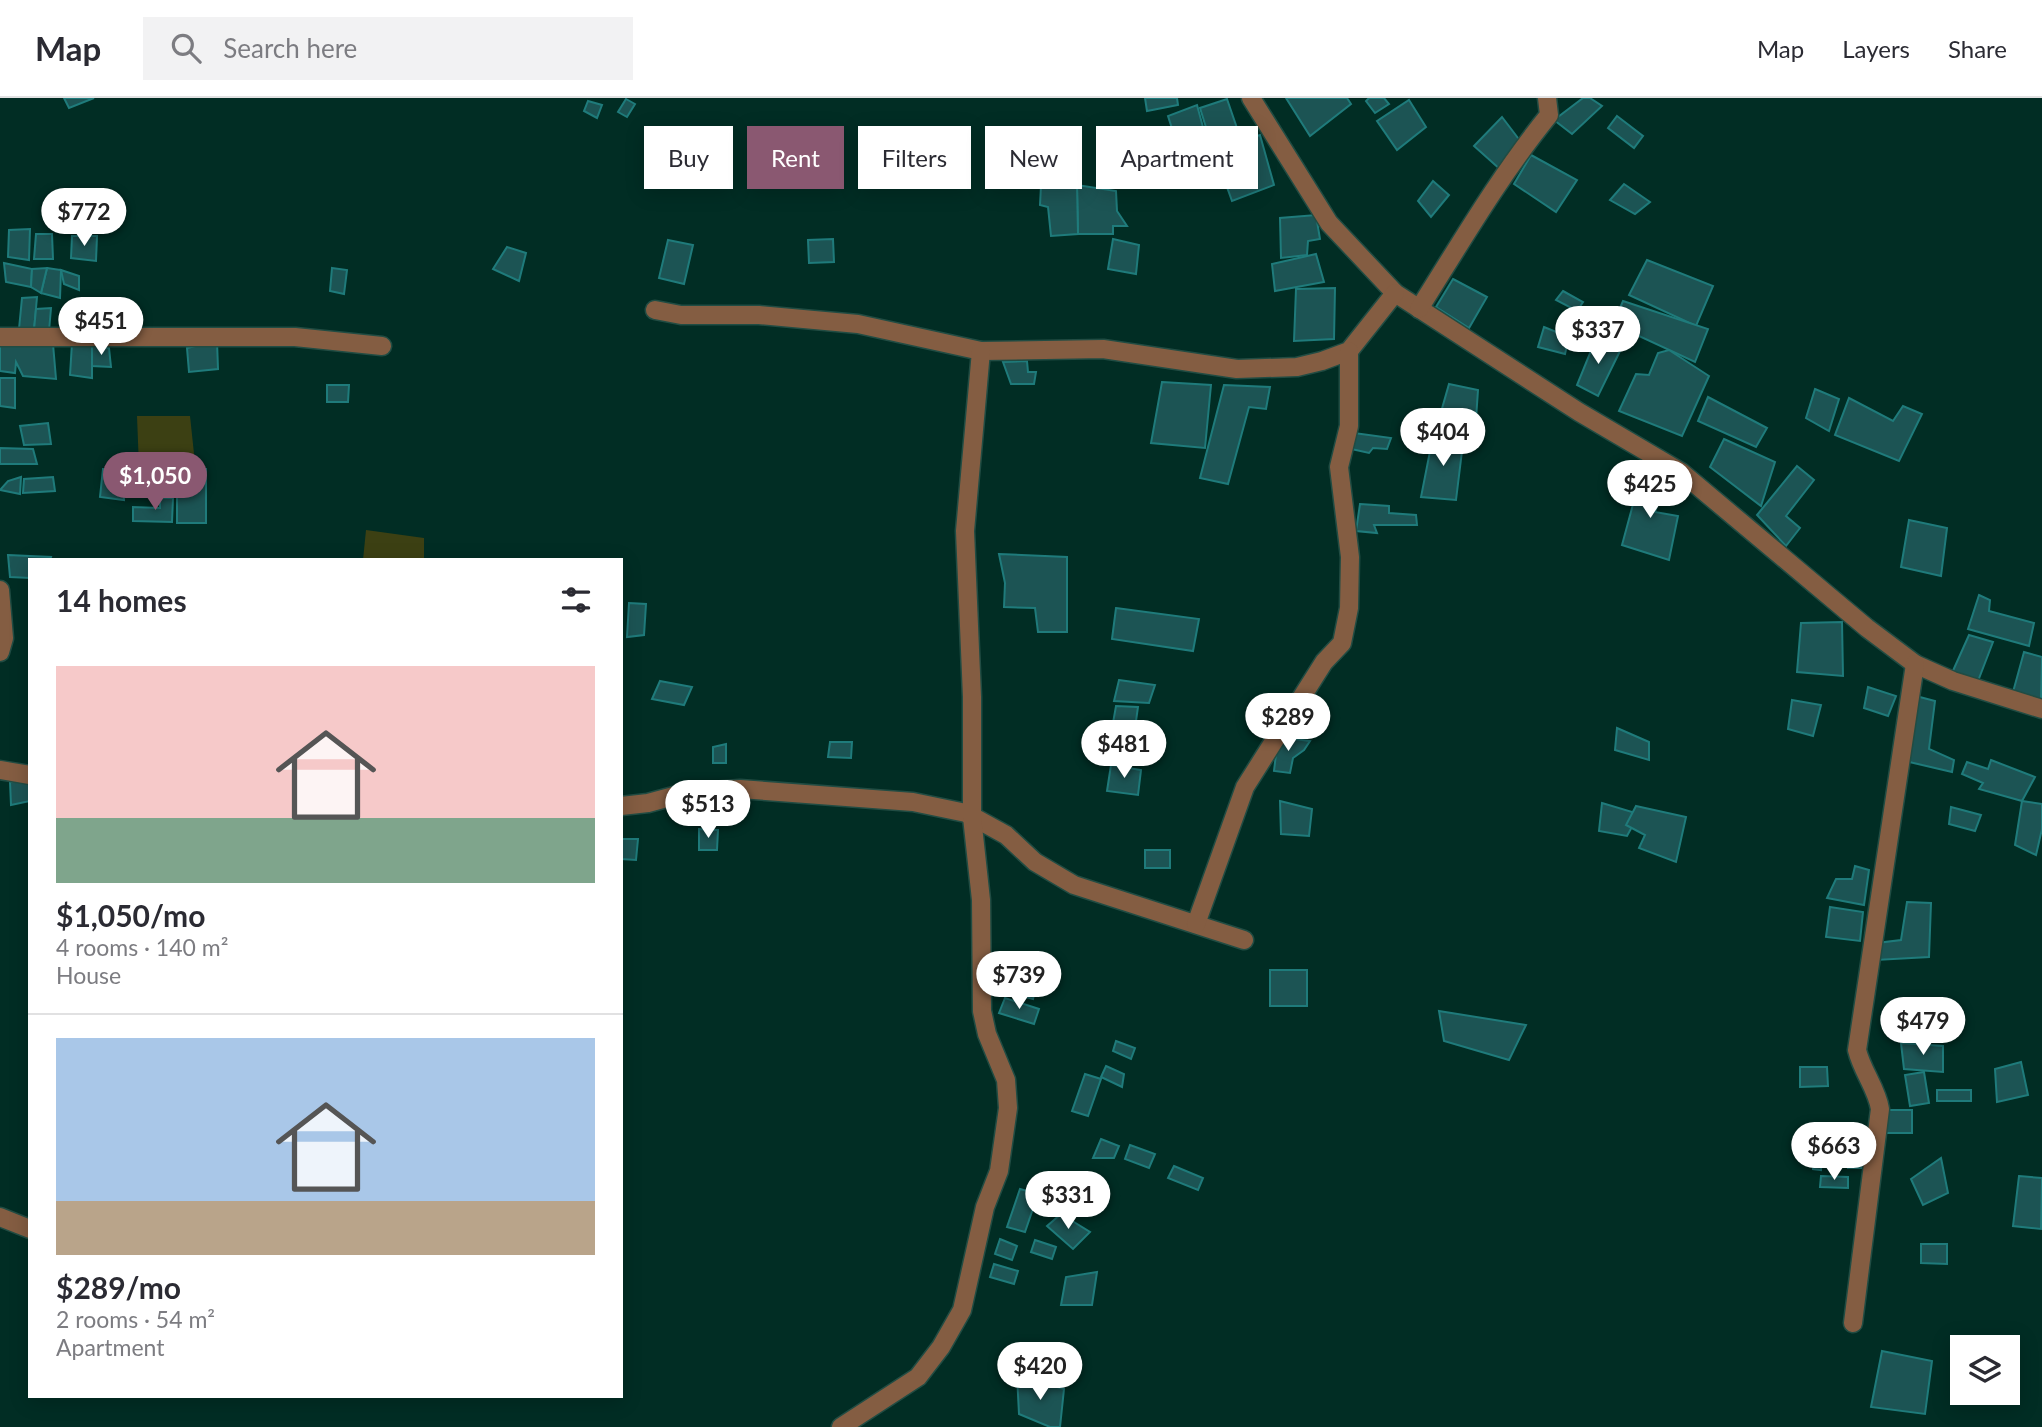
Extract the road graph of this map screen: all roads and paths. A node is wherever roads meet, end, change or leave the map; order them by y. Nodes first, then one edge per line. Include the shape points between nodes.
1 (1251, 98) edge
2 (1548, 98) edge
3 (1395, 293) junction
4 (1419, 309) junction
5 (655, 310) dead end
6 (0, 337) edge
7 (382, 346) dead end
8 (981, 351) junction
9 (1349, 351) junction
10 (0, 590) edge
11 (0, 652) edge
12 (1915, 664) junction
13 (2042, 709) edge
14 (0, 770) edge
15 (28, 775) edge
16 (623, 806) edge
17 (972, 817) junction
18 (1196, 924) junction
19 (1244, 940) dead end
20 (0, 1217) edge
21 (28, 1228) edge
22 (1853, 1323) dead end
23 (841, 1427) edge

1 - 3 street via 1328,223
2 - 4 street via 1549,115
3 - 4 street
3 - 9 street
4 - 12 street via 1681,472
5 - 8 street via 858,324
6 - 7 street via 295,337
8 - 9 street via 1103,349 1237,369 1297,367
8 - 17 street via 965,531
9 - 18 street via 1349,426 1339,467 1350,557 1349,608 1342,643 1324,662 1245,787
10 - 11 street via 4,638
12 - 13 street
12 - 22 street via 1857,1050 1880,1109
14 - 15 street
16 - 17 street via 685,793 740,789 913,802
17 - 18 street via 1006,835 1035,862 1074,885
17 - 23 street via 981,900 982,1011 1006,1080 1008,1108 999,1171 985,1207 962,1310 941,1347 918,1377
18 - 19 street
20 - 21 street

